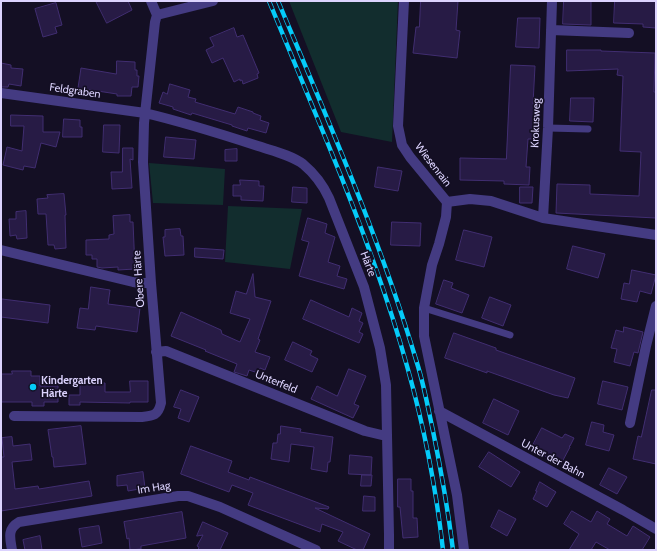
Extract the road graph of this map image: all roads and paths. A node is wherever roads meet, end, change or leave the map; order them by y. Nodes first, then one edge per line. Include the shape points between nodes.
1 (151, 1) edge
2 (213, 1) edge
3 (404, 1) edge
4 (552, 1) edge
5 (157, 15) junction
6 (551, 30) junction
7 (629, 33) dead end
8 (1, 93) edge
9 (146, 113) junction
10 (548, 128) junction
11 (588, 129) dead end
12 (447, 202) junction
13 (543, 218) junction
14 (656, 235) edge
15 (1, 250) edge
16 (151, 283) junction
17 (656, 306) edge
18 (424, 308) junction
19 (510, 335) dead end
20 (156, 352) junction
21 (439, 411) junction
22 (14, 416) dead end
23 (630, 423) dead end
24 (386, 436) junction
25 (656, 529) edge
26 (12, 550) edge
27 (316, 550) edge
28 (389, 550) edge
29 (464, 550) edge

1 - 5 street
2 - 5 street
3 - 12 street, Wiesenrain via 398,126 402,145
4 - 6 street, Krokusweg
5 - 9 street, Obere Härte
6 - 7 street
6 - 10 street, Krokusweg
8 - 9 street, Feldgraben
9 - 16 street, Obere Härte via 143,162
9 - 24 street, Härte via 288,156 303,164 322,184 330,198 364,287 375,326 384,371
10 - 11 lane
10 - 13 street, Krokusweg
12 - 13 street, Wiesenrain via 470,199 492,201
12 - 18 street via 446,218 432,264
13 - 14 street, Wiesenrain
15 - 16 street via 133,282
16 - 20 street, Obere Härte
17 - 23 street
18 - 19 lane
18 - 21 street via 424,336
20 - 22 street, Obere Härte via 160,403 156,414
20 - 24 street, Unterfeld via 166,351 365,431
21 - 25 street, Unter der Bahn
21 - 29 street via 457,495
24 - 28 street, Härte
26 - 27 street, Im Hag via 10,532 19,522 188,496 220,507

